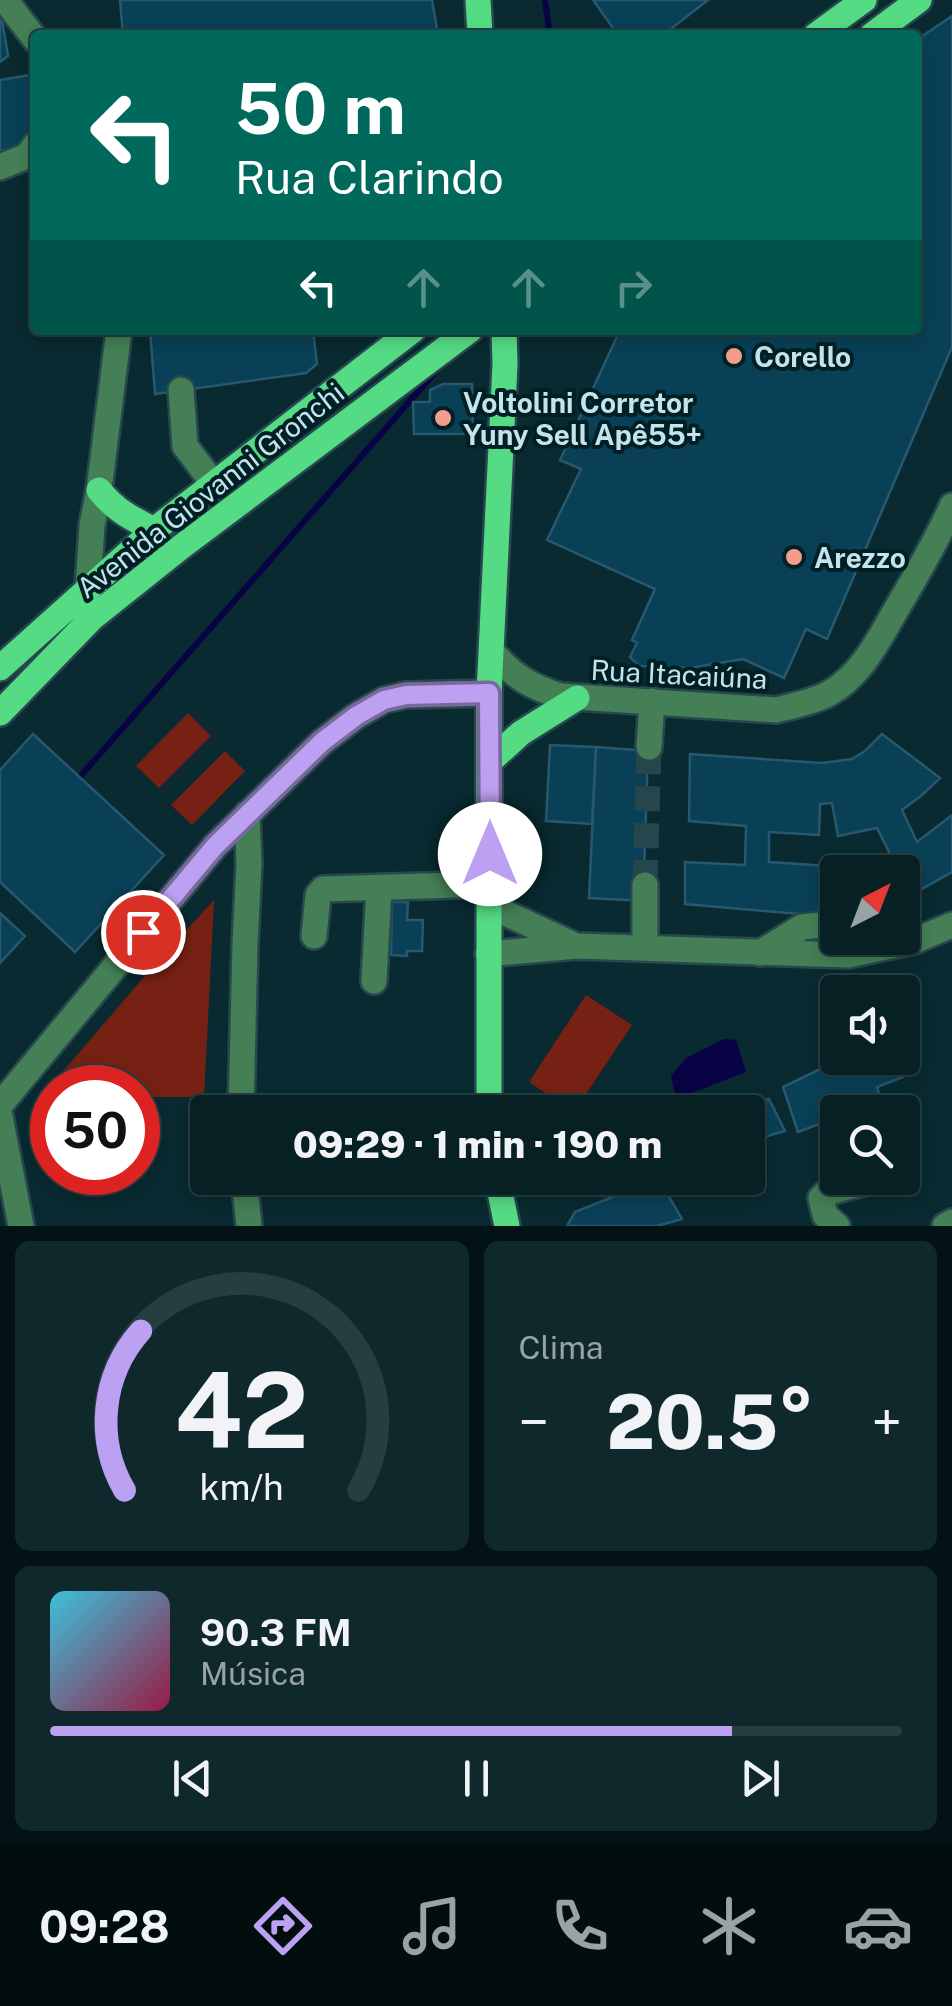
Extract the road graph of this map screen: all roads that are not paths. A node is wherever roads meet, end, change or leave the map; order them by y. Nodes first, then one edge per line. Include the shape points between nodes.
1 (6, 0) edge
2 (478, 0) edge
3 (864, 0) edge
4 (919, 0) edge
5 (480, 30) edge
6 (823, 30) edge
7 (879, 30) edge
8 (30, 32) edge
9 (30, 152) edge
10 (0, 167) edge
11 (117, 335) edge
12 (408, 335) edge
13 (463, 335) edge
14 (504, 335) edge
15 (180, 390) dead end
16 (207, 475) dead end
17 (99, 490) junction
18 (952, 506) edge
19 (154, 530) junction
20 (88, 588) junction
21 (92, 618) junction
22 (492, 652) junction
23 (0, 668) edge
24 (489, 693) junction
25 (577, 698) junction
26 (652, 701) junction
27 (0, 713) edge
28 (649, 748) tunnel mouth
29 (489, 762) junction
30 (247, 814) junction
31 (644, 885) tunnel mouth
32 (379, 886) junction
33 (490, 896) junction
34 (820, 925) edge
35 (952, 925) edge
36 (920, 935) edge
37 (314, 936) dead end
38 (577, 946) junction
39 (644, 947) junction
40 (760, 953) junction
41 (488, 954) junction
42 (820, 954) edge
43 (374, 981) dead end
44 (241, 1095) edge
45 (489, 1095) edge
46 (0, 1105) edge
47 (0, 1116) edge
48 (246, 1195) edge
49 (501, 1195) edge
50 (824, 1195) edge
51 (952, 1222) edge
52 (21, 1226) edge
53 (250, 1226) edge
54 (507, 1226) edge
55 (838, 1226) edge
56 (945, 1226) edge

1 - 8 street
2 - 5 main road
3 - 6 main road
4 - 7 main road
9 - 10 street
11 - 17 street
12 - 19 main road, Avenida Giovanni Gronchi
13 - 21 main road, Avenida Giovanni Gronchi
14 - 22 main road
15 - 16 street via 185,446
17 - 19 main road via 112,507
17 - 20 street
18 - 26 street, Rua Itacaiúna via 868,657 829,693 776,710
19 - 20 main road, Avenida Giovanni Gronchi
20 - 21 street
20 - 23 main road, Avenida Giovanni Gronchi
21 - 27 main road, Avenida Giovanni Gronchi
22 - 24 main road
22 - 25 street, Rua Itacaiúna via 530,685
24 - 29 main road
24 - 30 street via 384,700 322,742
25 - 26 street, Rua Itacaiúna
25 - 29 main road
26 - 28 street
29 - 33 main road
30 - 44 street
30 - 46 street
31 - 39 street
32 - 33 street
32 - 37 street via 322,888
32 - 43 street
33 - 38 street
33 - 41 main road
34 - 40 street via 802,927
35 - 36 street
38 - 39 street
38 - 41 street
39 - 40 street
40 - 42 street
41 - 45 main road
47 - 52 street
48 - 53 street
49 - 54 main road
50 - 55 street via 824,1215
51 - 56 street

